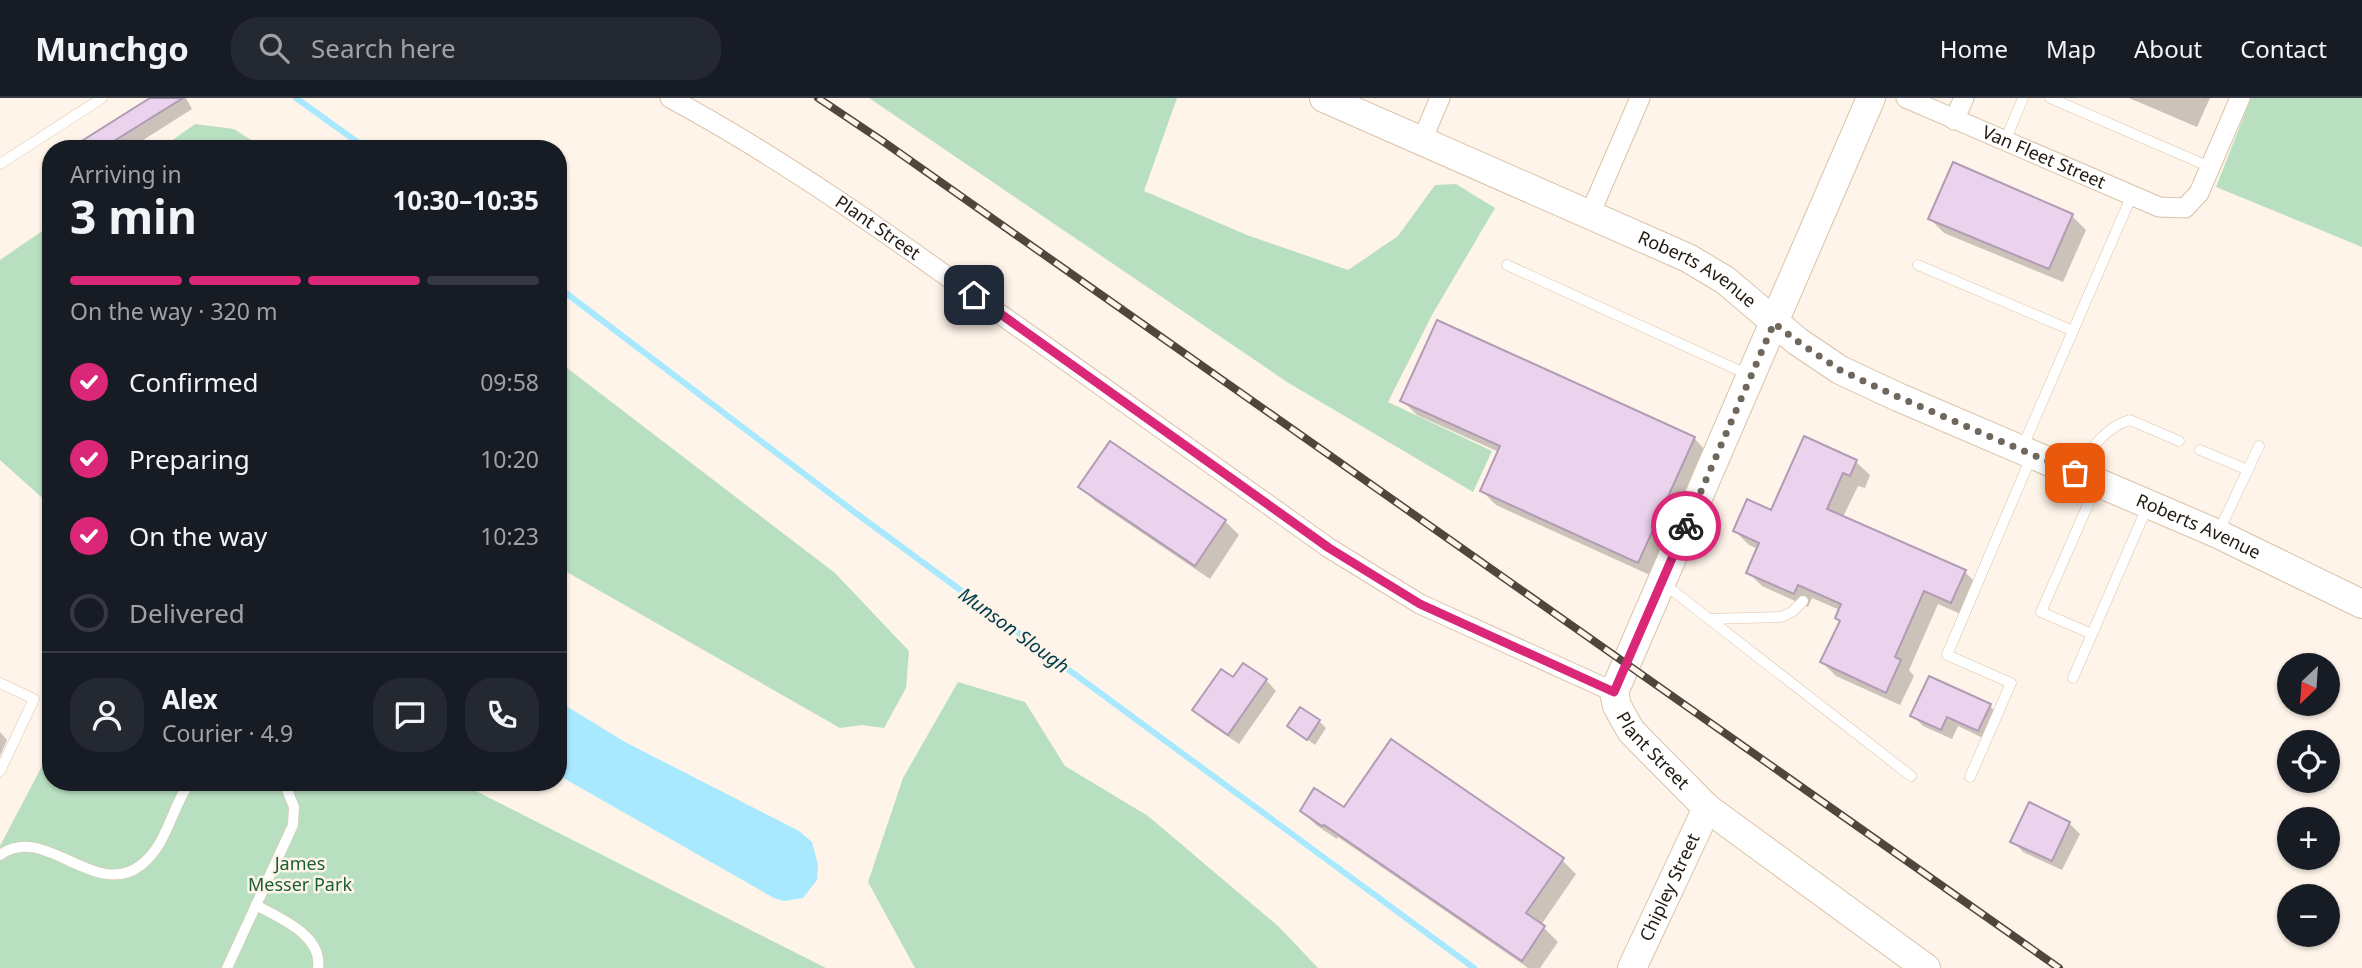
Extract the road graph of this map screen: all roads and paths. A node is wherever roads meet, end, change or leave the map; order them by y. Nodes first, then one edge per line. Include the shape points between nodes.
1 (102, 98) edge
2 (670, 98) edge
3 (1324, 98) edge
4 (1440, 98) edge
5 (1640, 98) edge
6 (1871, 98) edge
7 (1906, 98) edge
8 (1964, 98) edge
9 (2023, 98) edge
10 (2050, 98) edge
11 (2240, 98) edge
12 (1954, 120) junction
13 (1422, 140) junction
14 (2006, 141) junction
15 (0, 164) edge
16 (2210, 167) junction
17 (2132, 195) junction
18 (1590, 214) junction
19 (1507, 265) dead end
20 (1918, 265) dead end
21 (1798, 268) junction
22 (1725, 280) junction
23 (1774, 323) junction
24 (2073, 331) junction
25 (1751, 376) junction
26 (2179, 441) dead end
27 (2259, 446) dead end
28 (2200, 450) dead end
29 (2027, 452) junction
30 (2248, 470) junction
31 (2086, 478) junction
32 (2148, 505) junction
33 (2218, 534) junction
34 (1662, 581) junction
35 (1803, 601) dead end
36 (2362, 604) edge
37 (1710, 620) junction
38 (2092, 634) junction
39 (2073, 678) dead end
40 (0, 683) edge
41 (1614, 692) junction
42 (0, 771) edge
43 (1911, 776) dead end
44 (1970, 777) dead end
45 (186, 791) edge
46 (288, 791) edge
47 (1707, 808) junction
48 (0, 855) edge
49 (256, 905) junction
50 (226, 968) edge
51 (318, 968) edge
52 (1632, 968) edge
53 (1926, 968) edge

1 - 15 lane
2 - 41 street, Plant Street via 785,164 1392,589
3 - 13 street, Roberts Avenue
4 - 13 street
5 - 18 street
6 - 21 street
7 - 12 street, Van Fleet Street
8 - 12 street
9 - 14 lane
10 - 16 lane
11 - 16 street
12 - 14 street, Van Fleet Street
13 - 18 street, Roberts Avenue
14 - 17 street, Van Fleet Street
16 - 17 street, Van Fleet Street via 2199,193 2185,208 2159,207
17 - 24 lane
18 - 22 street, Roberts Avenue via 1677,252
19 - 25 lane
20 - 24 lane
21 - 22 street via 1770,287
21 - 23 street
22 - 23 street, Roberts Avenue
23 - 25 street
23 - 29 street, Roberts Avenue via 1840,370
24 - 29 lane
25 - 34 street
26 - 31 lane via 2139,422 2123,422 2093,447
27 - 30 lane
28 - 30 lane
29 - 31 street, Roberts Avenue
29 - 44 lane via 1947,655 2011,683
30 - 33 lane
31 - 32 street, Roberts Avenue
31 - 38 lane via 2041,612
32 - 33 street, Roberts Avenue
32 - 38 lane
33 - 36 street, Roberts Avenue
34 - 37 lane
34 - 41 street
35 - 37 lane via 1782,617
37 - 43 lane
38 - 39 lane
40 - 42 lane via 34,699
41 - 47 street, Plant Street via 1616,706 1631,731
45 - 48 lane via 163,839 139,867 117,875 97,873 34,847 13,847
46 - 49 lane via 294,807 293,825
47 - 52 street, Chipley Street
47 - 53 street, Plant Street
49 - 50 lane
49 - 51 lane via 301,930 314,947

